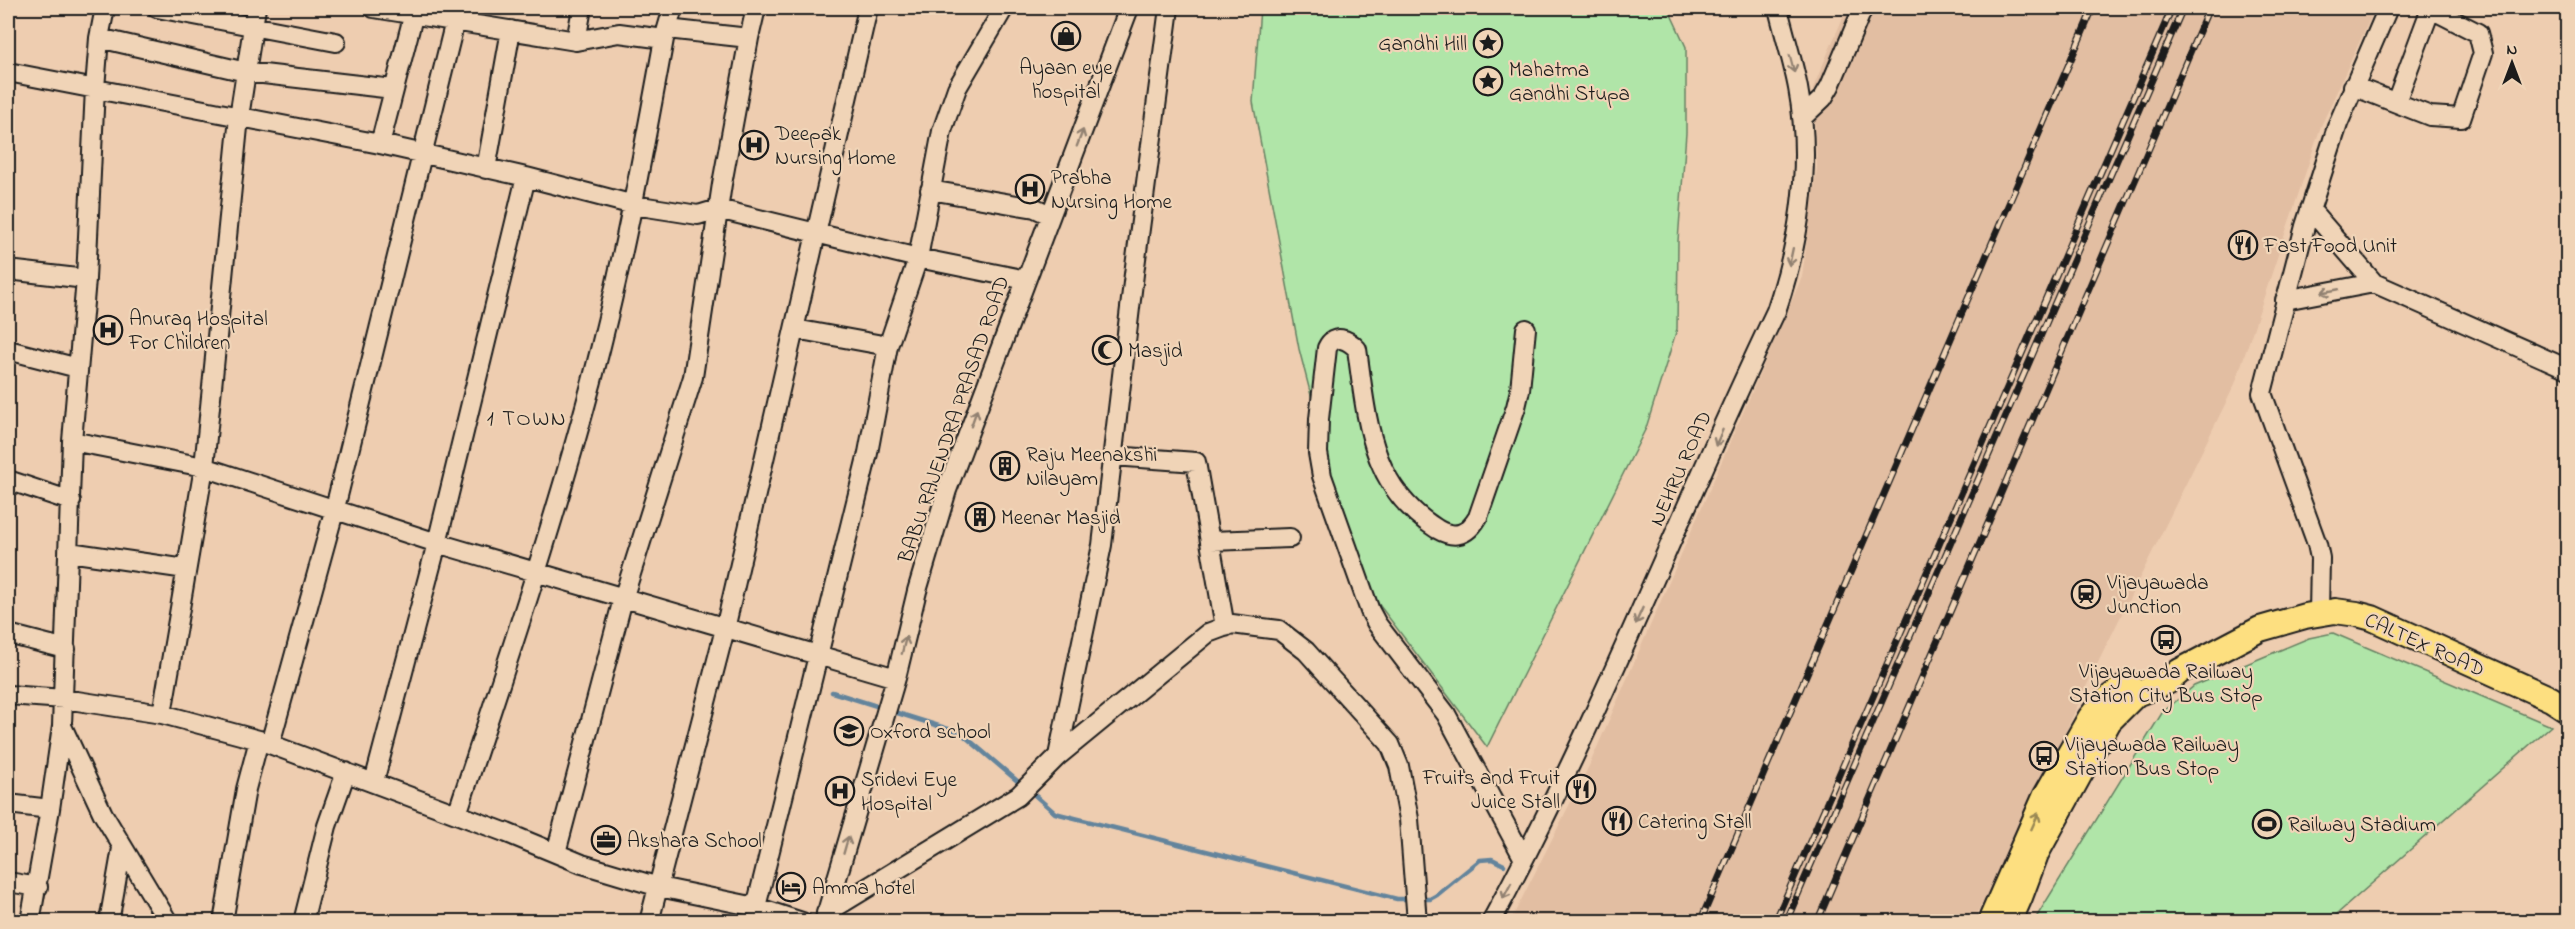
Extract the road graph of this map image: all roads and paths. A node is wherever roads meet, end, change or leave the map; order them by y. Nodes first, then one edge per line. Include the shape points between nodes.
1 (105, 8) edge
2 (157, 8) edge
3 (256, 8) edge
4 (374, 8) edge
5 (582, 8) edge
6 (673, 8) edge
7 (756, 8) edge
8 (868, 8) edge
9 (1004, 8) edge
10 (1129, 8) edge
11 (1169, 8) edge
12 (1778, 8) edge
13 (1863, 8) edge
14 (2388, 8) edge
15 (2430, 8) edge
16 (414, 13) junction
17 (452, 16) edge
18 (253, 26) junction
19 (511, 30) junction
20 (666, 34) junction
21 (99, 38) junction
22 (749, 38) junction
23 (576, 40) junction
24 (336, 42) dead end
25 (8, 72) edge
26 (246, 72) junction
27 (2354, 86) junction
28 (95, 88) junction
29 (393, 89) junction
30 (2396, 102) junction
31 (239, 117) junction
32 (1802, 118) junction
33 (380, 144) junction
34 (421, 155) junction
35 (486, 169) junction
36 (526, 177) junction
37 (930, 190) junction
38 (634, 205) junction
39 (718, 209) junction
40 (2310, 209) junction
41 (1050, 214) junction
42 (817, 232) junction
43 (918, 258) junction
44 (8, 270) edge
45 (86, 279) junction
46 (1026, 280) junction
47 (2374, 283) junction
48 (2286, 300) junction
49 (795, 329) junction
50 (1526, 329) dead end
51 (888, 346) junction
52 (8, 350) edge
53 (78, 368) junction
54 (2568, 369) edge
55 (72, 441) junction
56 (1113, 456) junction
57 (204, 467) junction
58 (8, 480) edge
59 (71, 501) junction
60 (335, 508) junction
61 (1290, 538) dead end
62 (1211, 541) junction
63 (437, 543) junction
64 (69, 552) junction
65 (186, 569) junction
66 (537, 573) junction
67 (623, 599) junction
68 (2319, 613) junction
69 (1225, 627) junction
70 (725, 629) junction
71 (8, 634) edge
72 (66, 650) junction
73 (818, 655) junction
74 (2180, 671) junction
75 (896, 678) junction
76 (8, 695) edge
77 (64, 699) junction
78 (2568, 710) edge
79 (162, 714) junction
80 (62, 726) junction
81 (265, 742) junction
82 (1058, 756) junction
83 (346, 771) junction
84 (374, 782) junction
85 (8, 804) edge
86 (50, 809) junction
87 (457, 814) junction
88 (122, 848) junction
89 (556, 853) junction
90 (1524, 859) junction
91 (8, 882) edge
92 (38, 887) junction
93 (659, 887) junction
94 (756, 908) junction
95 (825, 917) edge
96 (1417, 919) edge
97 (30, 921) edge
98 (109, 921) edge
99 (168, 921) edge
100 (223, 921) edge
101 (303, 921) edge
102 (649, 921) edge
103 (802, 921) edge
104 (1491, 921) edge
105 (1990, 921) edge
106 (2008, 921) edge

1 - 21 street
2 - 18 street
3 - 18 street
4 - 16 street
5 - 23 street
6 - 20 street
7 - 22 street
8 - 42 street
9 - 37 street via 957,88 942,131
41 -> 10 street, BABU RAJENDRA PRASAD ROAD
11 - 56 street
12 -> 32 street, NEHRU ROAD
13 - 32 street via 1830,86
14 - 27 street
15 - 30 street
15 - 30 street via 2478,33 2482,53 2461,118 2430,116
16 - 17 street
16 - 29 street
17 - 19 street
17 - 34 street
18 - 24 street
18 - 26 street
19 - 23 street
19 - 35 street
20 - 22 street
20 - 23 street via 619,33
20 - 38 street
21 - 26 street
21 - 28 street
22 - 39 street
25 - 28 street
26 - 29 street
26 - 31 street
27 - 30 street
27 - 40 street
28 - 31 street
28 - 45 street
29 - 33 street
31 - 33 street
31 - 57 street
32 -> 90 street, NEHRU ROAD via 1804,185 1776,311 1636,623
33 - 34 street
34 - 35 street
34 - 60 street
35 - 36 street
36 - 38 street
36 - 63 street
37 - 41 street
37 - 43 street
38 - 39 street via 698,214
38 - 66 street via 592,380
39 - 42 street
39 - 67 street via 693,377
40 - 47 street
40 - 48 street
41 - 46 street, BABU RAJENDRA PRASAD ROAD
42 - 43 street
42 - 49 street
43 - 46 street
43 - 51 street
44 - 45 street
45 - 53 street
75 -> 46 street, BABU RAJENDRA PRASAD ROAD via 947,490
47 -> 48 street
47 - 54 street
48 - 68 street via 2262,393 2317,544
49 - 51 street
49 - 70 street
50 - 90 street via 1516,407 1478,517 1471,529 1461,535 1444,533 1415,515 1386,476 1371,436 1357,349 1344,339 1335,339 1327,348 1318,453 1322,476 1370,611 1446,714
51 - 73 street via 868,453
52 - 53 street
53 - 55 street
55 - 57 street
55 - 59 street
56 - 62 street via 1196,462
56 - 82 street via 1102,545
57 - 60 street
57 - 65 street
58 - 59 street
59 - 64 street
60 - 63 street
60 - 81 street
61 - 62 street
62 - 69 street
63 - 66 street
63 - 84 street
64 - 65 street
64 - 72 street
65 - 79 street
66 - 67 street
66 - 87 street
67 - 70 street
67 - 89 street
68 - 74 main road, CALTEX ROAD via 2260,629
68 - 78 main road, CALTEX ROAD via 2344,611 2372,618
69 - 82 street via 1208,633
69 - 96 street via 1232,624 1280,630 1306,651 1390,744 1399,766 1409,819
70 - 73 street
70 - 93 street
71 - 72 street
72 - 77 street
73 - 75 street
73 - 94 street
105 -> 74 main road, CALTEX ROAD via 2045,797 2090,718 2125,686 2142,678
74 - 106 main road, CALTEX ROAD via 2167,682 2136,694 2109,721 2036,854
95 -> 75 street, BABU RAJENDRA PRASAD ROAD
76 - 77 street
77 - 79 street
77 - 80 street
79 - 81 street
80 - 86 street
80 - 88 street
81 - 83 street
81 - 100 street via 246,789
82 - 95 street via 1018,796
83 - 84 street
83 - 101 street via 327,826
84 - 87 street
85 - 86 street
86 - 92 street
87 - 89 street
88 - 98 street
88 - 99 street
89 - 93 street
90 -> 104 street, NEHRU ROAD
91 - 92 street
92 - 97 street
93 - 94 street
93 - 102 street
94 - 103 street

